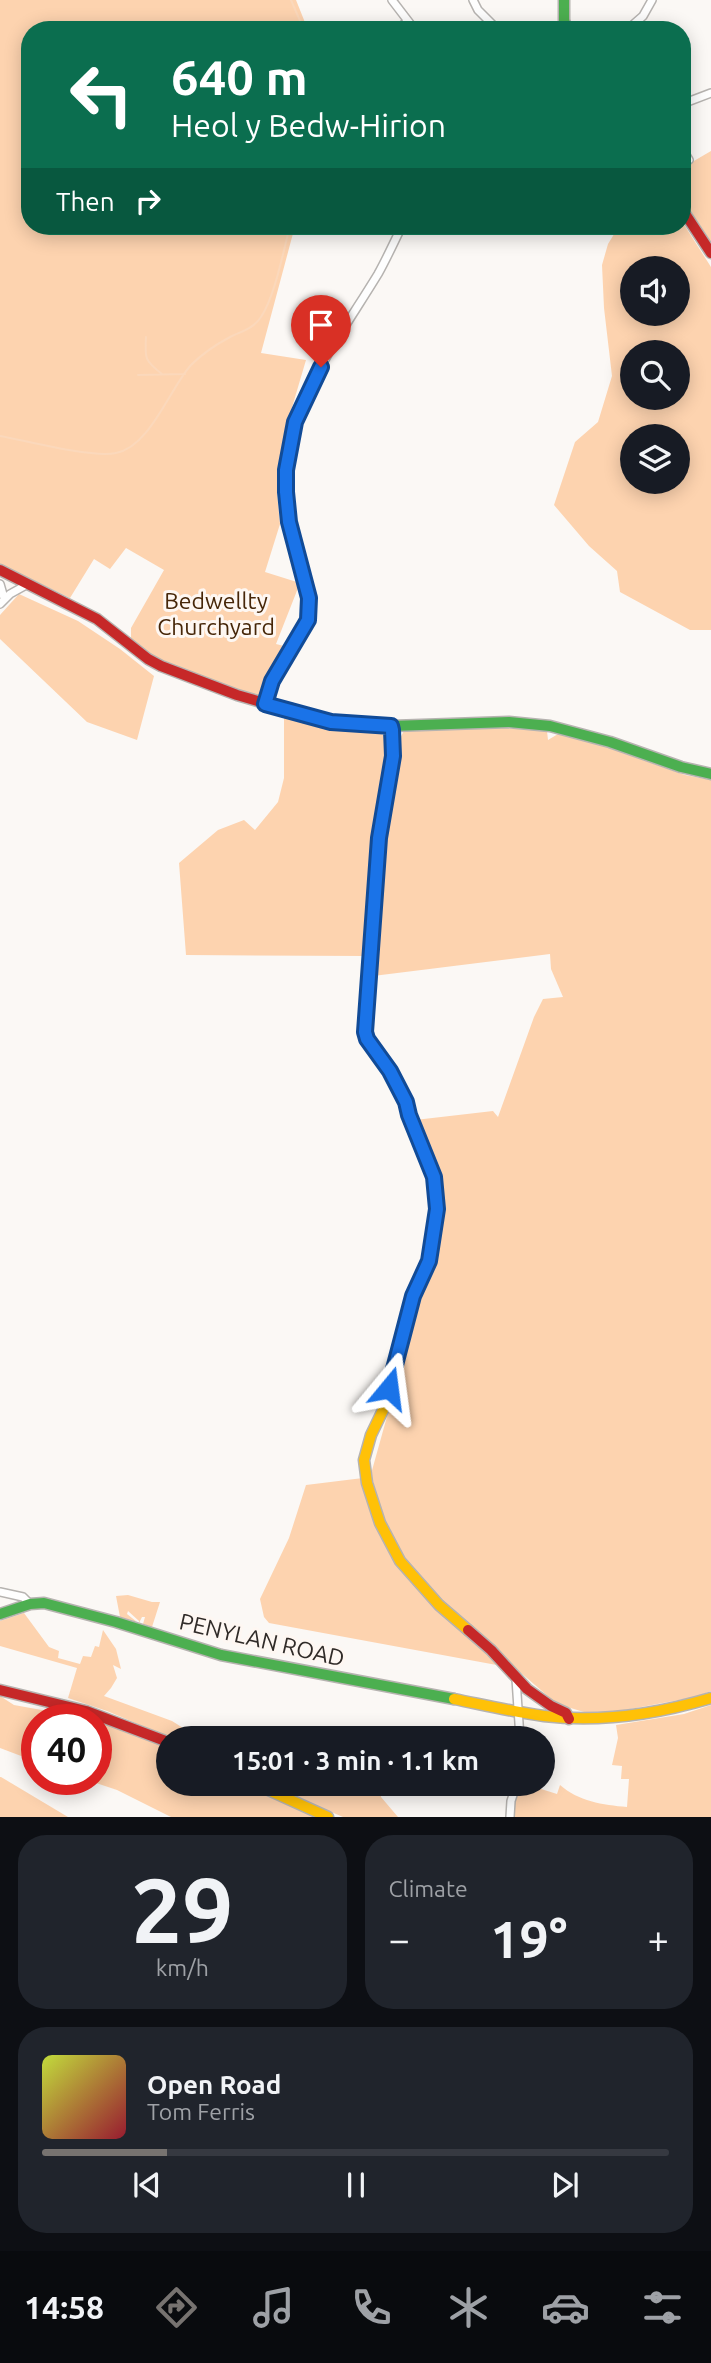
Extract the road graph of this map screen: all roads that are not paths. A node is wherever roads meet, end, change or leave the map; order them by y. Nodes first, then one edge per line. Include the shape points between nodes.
1 (392, 0) edge
2 (473, 0) edge
3 (564, 0) edge
4 (652, 0) edge
5 (408, 21) edge
6 (489, 21) edge
7 (564, 21) edge
8 (637, 21) edge
9 (711, 93) edge
10 (691, 101) edge
11 (691, 223) edge
12 (398, 235) edge
13 (711, 253) edge
14 (0, 570) edge
15 (0, 584) edge
16 (28, 584) junction
17 (2, 601) edge
18 (265, 704) junction
19 (391, 726) junction
20 (711, 774) edge
21 (0, 1592) edge
22 (30, 1604) junction
23 (0, 1614) edge
24 (516, 1678) junction
25 (0, 1690) edge
26 (711, 1698) edge
27 (519, 1712) junction
28 (569, 1719) junction
29 (520, 1726) edge
30 (156, 1737) edge
31 (282, 1796) edge
32 (513, 1796) edge
33 (328, 1817) edge
34 (510, 1817) edge

1 - 5 street
2 - 6 street
3 - 7 street
4 - 8 street
9 - 10 street
11 - 13 street
12 - 18 street via 321,367 295,422 286,492 306,587 308,620 272,681
14 - 16 street
15 - 17 street
16 - 17 street
16 - 18 street via 97,619 161,666
18 - 19 street via 331,722
19 - 20 street via 509,722 550,726
19 - 24 street via 393,756 379,838 365,1032 406,1102 434,1177 437,1209 429,1261 413,1296 384,1408 371,1435 365,1460 367,1483 380,1523 400,1561
21 - 22 street via 23,1597
22 - 23 street, PENYLAN ROAD
22 - 27 street, PENYLAN ROAD via 44,1603 116,1622 221,1656
24 - 27 street
24 - 28 street
25 - 30 street via 99,1714
26 - 28 street, PENYLAN ROAD via 655,1713
27 - 28 street, PENYLAN ROAD
27 - 29 street
31 - 33 street
32 - 34 street

